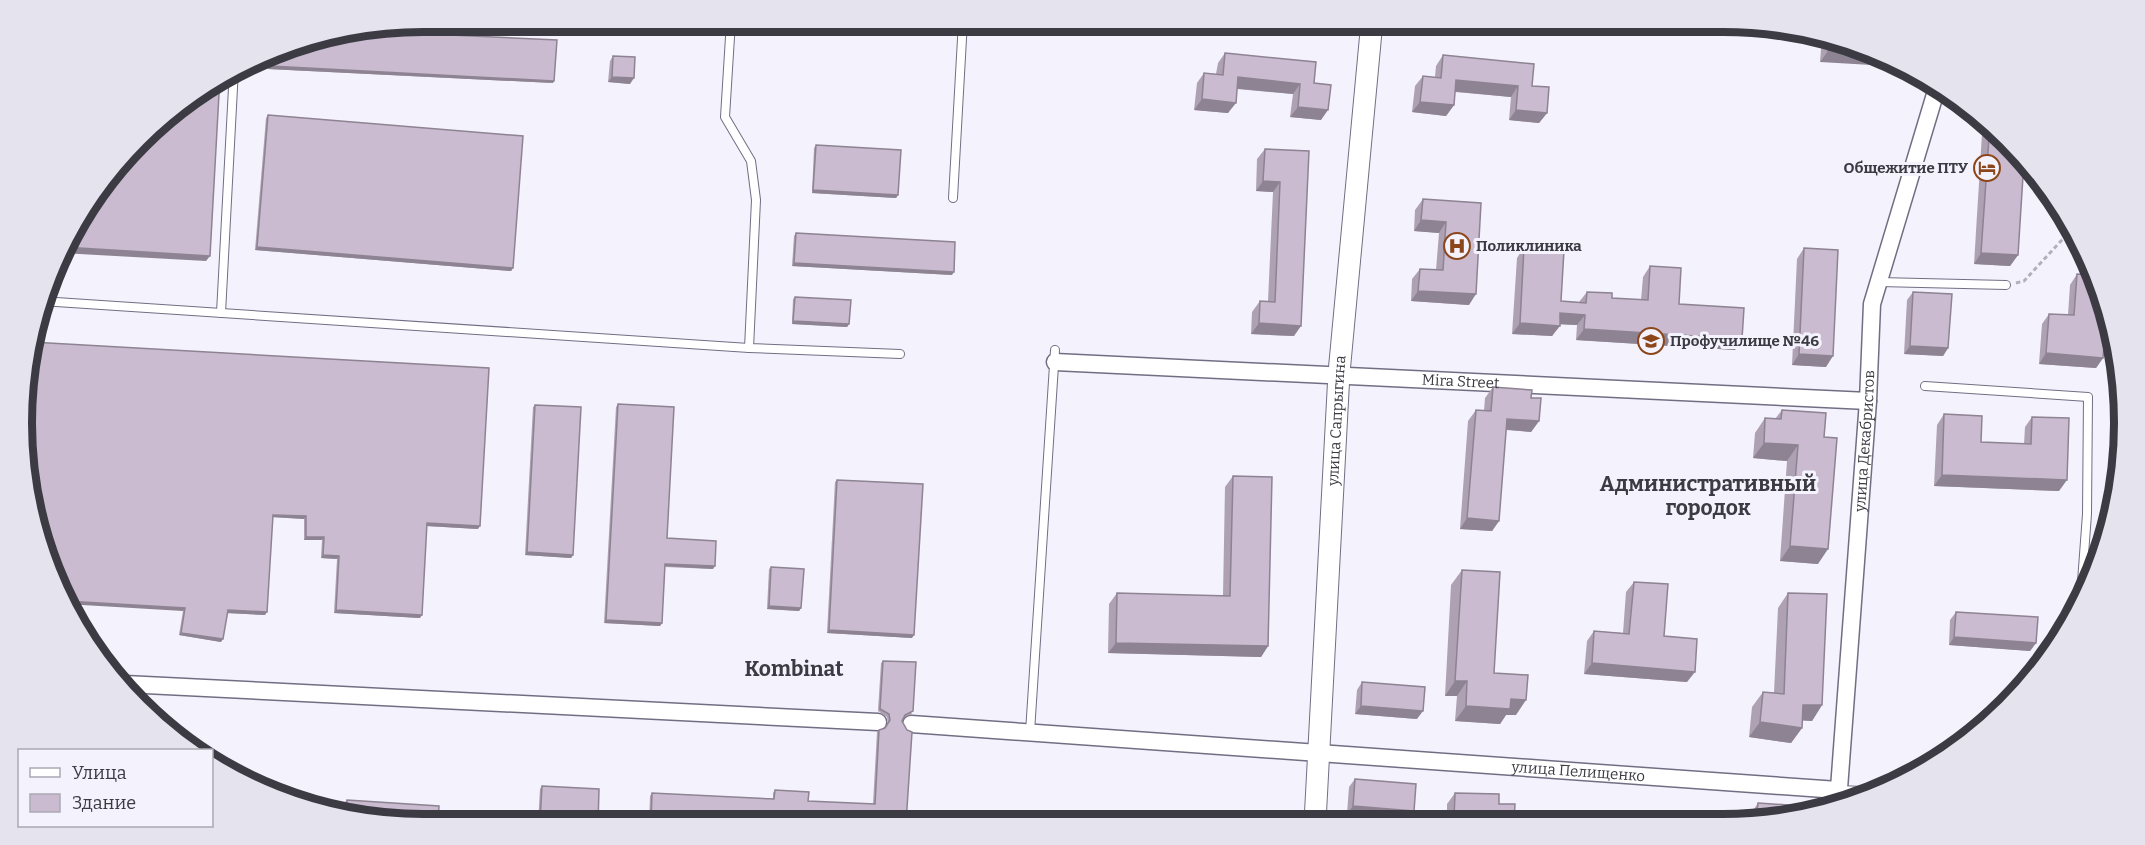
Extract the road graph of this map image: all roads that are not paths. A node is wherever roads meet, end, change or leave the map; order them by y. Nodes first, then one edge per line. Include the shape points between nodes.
1 (730, 32) edge
2 (962, 32) edge
3 (1371, 32) edge
4 (233, 81) edge
5 (1934, 94) edge
6 (953, 198) dead end
7 (1879, 282) junction
8 (2006, 285) road end
9 (51, 302) edge
10 (221, 313) junction
11 (749, 348) junction
12 (900, 354) dead end
13 (1055, 356) joint
14 (1339, 374) junction
15 (1925, 386) dead end
16 (1868, 401) junction
17 (2083, 575) edge
18 (133, 684) edge
19 (878, 722) dead end
20 (911, 724) dead end
21 (1030, 732) junction
22 (1318, 753) junction
23 (1838, 796) edge
24 (1315, 814) edge

1 - 11 lane via 725,117 751,161 756,200
2 - 6 lane
3 - 14 street, улица Сапрыгина
4 - 10 lane
5 - 7 street, улица Декабристов
7 - 8 lane
7 - 16 street, улица Декабристов via 1872,304
9 - 10 lane
10 - 11 lane
11 - 12 lane
13 - 14 street, Mira Street
13 - 21 lane
14 - 16 street, Mira Street
14 - 22 street, улица Сапрыгина
15 - 17 lane via 2088,397
16 - 23 street, улица Декабристов
18 - 19 street
20 - 21 street, улица Пелищенко
21 - 22 street, улица Пелищенко
22 - 23 street, улица Пелищенко
22 - 24 street, улица Сапрыгина

